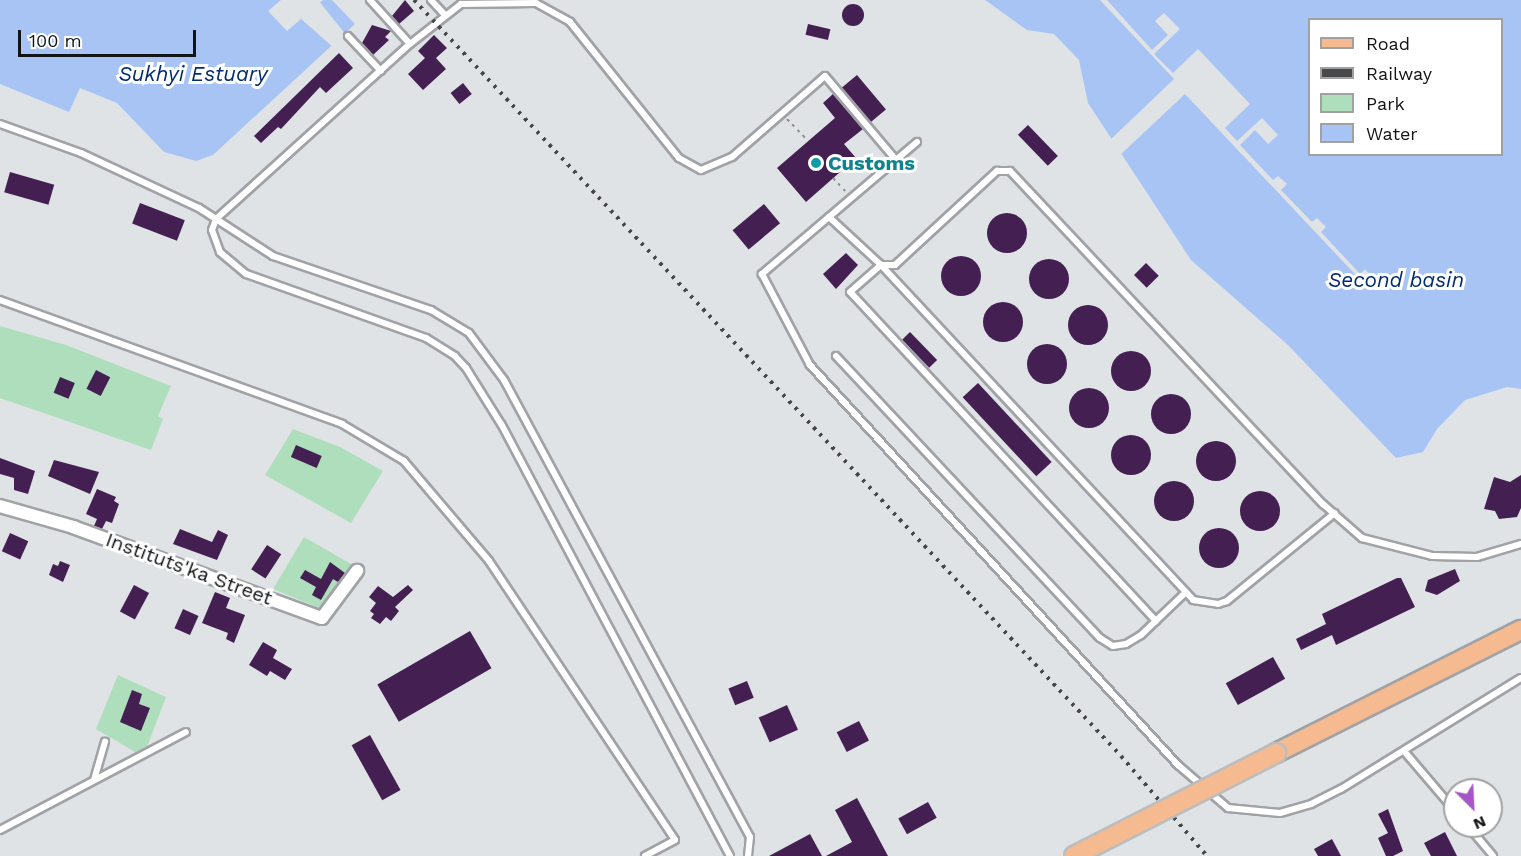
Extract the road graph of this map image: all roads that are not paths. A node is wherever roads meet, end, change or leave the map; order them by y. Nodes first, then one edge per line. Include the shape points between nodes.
1 (370, 0) edge
2 (431, 0) edge
3 (445, 15) junction
4 (348, 36) dead end
5 (410, 44) junction
6 (381, 71) junction
7 (0, 124) edge
8 (917, 142) dead end
9 (896, 160) junction
10 (829, 217) junction
11 (216, 219) junction
12 (881, 265) junction
13 (0, 300) edge
14 (836, 356) dead end
15 (0, 506) edge
16 (1335, 513) junction
17 (1521, 544) edge
18 (357, 571) dead end
19 (1186, 592) junction
20 (1156, 621) junction
21 (1521, 630) edge
22 (1521, 678) edge
23 (186, 732) dead end
24 (105, 742) dead end
25 (1404, 751) junction
26 (94, 780) junction
27 (1443, 797) edge
28 (0, 830) edge
29 (1478, 838) edge
30 (645, 856) edge
31 (730, 856) edge
32 (748, 856) edge
33 (1074, 856) edge
34 (1493, 856) edge

1 - 5 lane
2 - 3 lane
3 - 5 lane
3 - 9 lane via 461,4 536,3 570,22 679,158 701,170 732,157 825,76
4 - 6 lane
5 - 6 lane
6 - 11 lane
7 - 11 lane via 81,153
8 - 9 lane
9 - 10 lane
10 - 12 lane
10 - 25 lane via 762,274 810,364 1178,765 1228,808 1255,814 1280,813 1321,800
11 - 31 lane via 214,242 230,263 246,274 426,338 455,356 466,369 501,424
11 - 32 lane via 273,256 431,310 469,333 484,350 750,837
12 - 16 lane via 895,265 997,171 1010,171
12 - 19 lane
12 - 20 lane via 850,292
13 - 30 lane via 342,424 404,461 495,570 675,840
14 - 20 lane via 1100,638 1113,646 1126,644
15 - 18 street, Instituts'ka Street via 73,527 322,618
16 - 17 lane via 1362,538 1432,556 1477,556
16 - 19 lane via 1227,601 1218,604 1193,600
19 - 20 lane
21 - 33 main road, bridge
22 - 25 lane
23 - 26 lane
24 - 26 lane
25 - 27 lane
26 - 28 lane
29 - 34 lane

